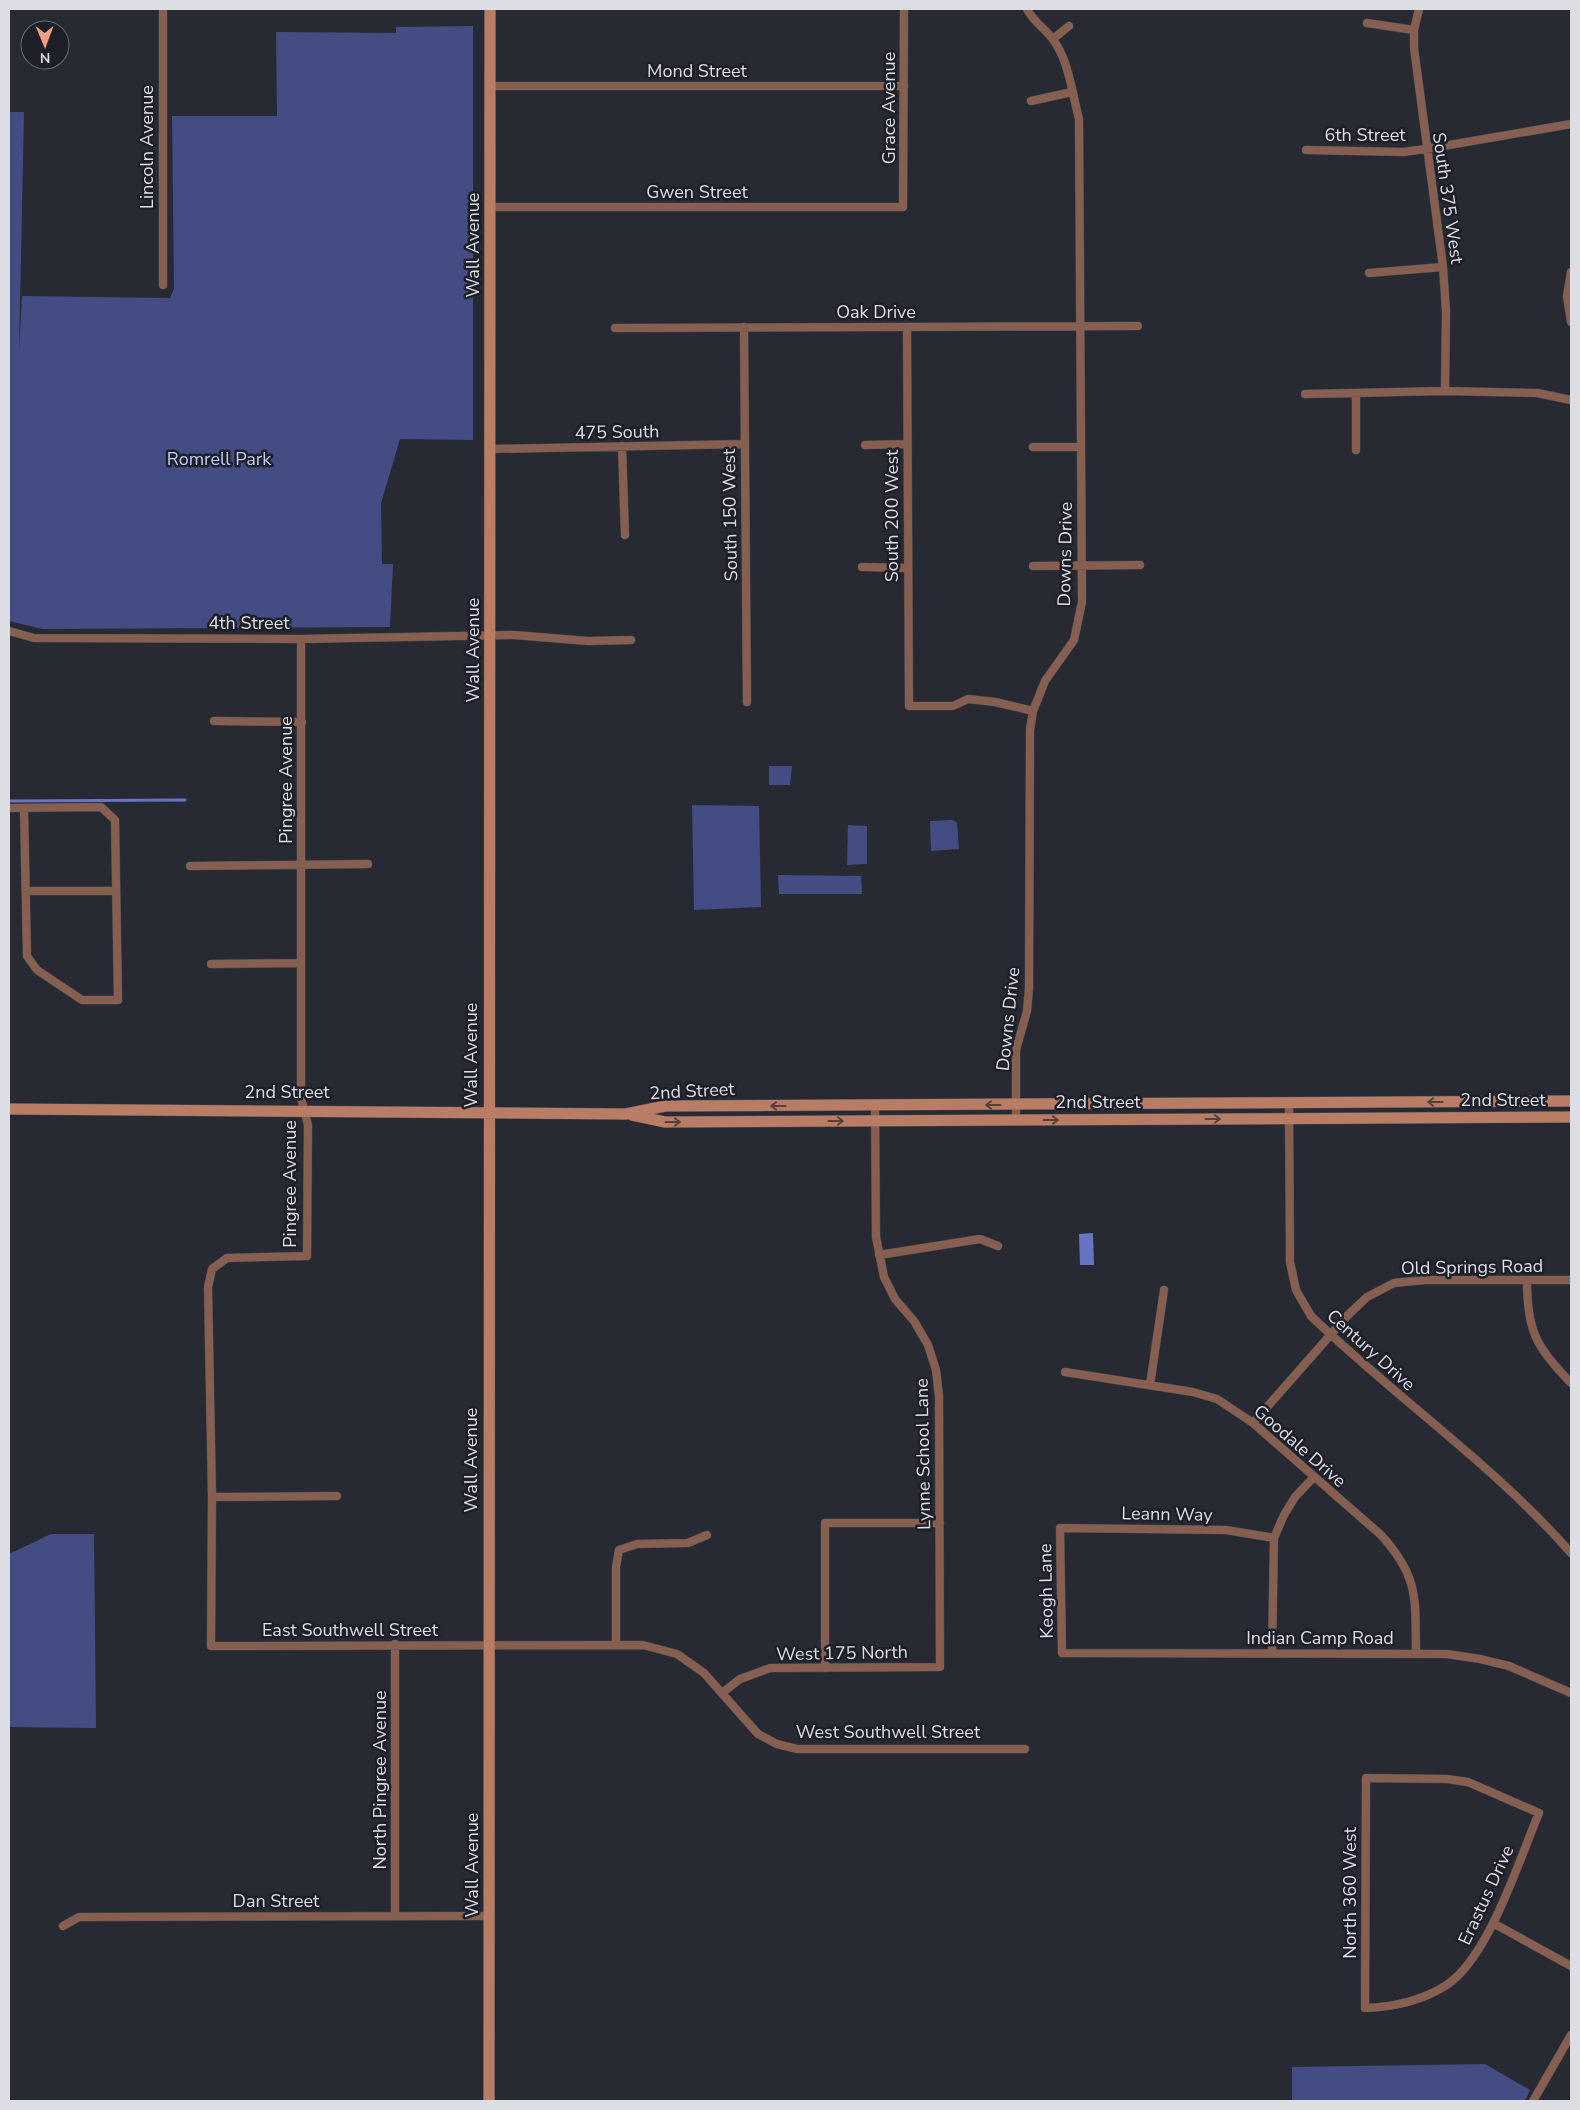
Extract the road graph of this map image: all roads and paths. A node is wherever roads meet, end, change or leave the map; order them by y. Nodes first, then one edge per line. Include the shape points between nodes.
1 (163, 9) edge
2 (490, 9) edge
3 (904, 9) edge
4 (1027, 9) edge
5 (1419, 9) edge
6 (1367, 23) dead end
7 (1069, 26) dead end
8 (1414, 30) junction
9 (1053, 39) junction
10 (490, 86) junction
11 (904, 86) junction
12 (1072, 92) junction
13 (1031, 101) dead end
14 (1571, 124) edge
15 (1426, 149) junction
16 (1306, 150) dead end
17 (490, 207) junction
18 (903, 207) joint
19 (1443, 267) junction
20 (1571, 272) edge
21 (1369, 274) dead end
22 (163, 285) dead end
23 (1571, 322) edge
24 (1080, 326) junction
25 (1138, 326) dead end
26 (744, 327) junction
27 (907, 327) junction
28 (615, 328) dead end
29 (1445, 391) junction
30 (1356, 393) junction
31 (1305, 394) dead end
32 (1571, 400) edge
33 (744, 444) junction
34 (907, 444) junction
35 (865, 445) dead end
36 (622, 446) junction
37 (1033, 447) dead end
38 (1081, 447) junction
39 (490, 449) junction
40 (1356, 450) dead end
41 (625, 535) dead end
42 (1082, 565) junction
43 (1140, 565) dead end
44 (1033, 566) dead end
45 (862, 567) dead end
46 (907, 568) junction
47 (9, 631) edge
48 (490, 636) junction
49 (301, 638) junction
50 (631, 640) dead end
51 (747, 702) dead end
52 (1034, 711) junction
53 (214, 721) dead end
54 (302, 722) junction
55 (9, 808) edge
56 (24, 809) junction
57 (368, 864) dead end
58 (190, 866) dead end
59 (301, 866) junction
60 (116, 890) junction
61 (26, 891) junction
62 (301, 963) junction
63 (210, 964) dead end
64 (1571, 1101) edge
65 (1289, 1103) junction
66 (1016, 1104) junction
67 (875, 1105) junction
68 (9, 1109) edge
69 (305, 1110) junction
70 (488, 1113) junction
71 (626, 1114) junction
72 (1571, 1117) edge
73 (1289, 1119) junction
74 (1016, 1120) junction
75 (875, 1121) junction
76 (998, 1246) dead end
77 (879, 1255) junction
78 (1527, 1280) junction
79 (1571, 1280) edge
80 (1164, 1290) dead end
81 (1331, 1335) junction
82 (1066, 1372) dead end
83 (1571, 1383) edge
84 (1150, 1385) junction
85 (1253, 1423) junction
86 (1314, 1477) junction
87 (337, 1496) dead end
88 (212, 1497) junction
89 (940, 1523) junction
90 (1060, 1528) joint
91 (707, 1534) dead end
92 (1274, 1538) junction
93 (1571, 1554) edge
94 (395, 1644) junction
95 (489, 1645) junction
96 (616, 1645) junction
97 (211, 1646) joint
98 (1062, 1653) joint
99 (1272, 1653) junction
100 (1416, 1654) junction
101 (940, 1667) joint
102 (825, 1668) junction
103 (1571, 1692) edge
104 (722, 1693) junction
105 (1025, 1749) dead end
106 (1366, 1778) joint
107 (395, 1916) junction
108 (490, 1916) junction
109 (1493, 1923) junction
110 (63, 1926) dead end
111 (1571, 1966) edge
112 (1364, 2008) joint
113 (1571, 2035) edge
114 (489, 2101) edge
115 (1533, 2101) edge

1 - 22 street, Lincoln Avenue
2 - 10 main road, Wall Avenue
3 - 11 street, Grace Avenue
4 - 9 street, Downs Drive
5 - 8 street, South 375 West
6 - 8 street
7 - 9 street
8 - 15 street, South 375 West
9 - 12 street, Downs Drive via 1065,65
10 - 11 street, Mond Street
10 - 17 main road, Wall Avenue
11 - 18 street, Grace Avenue
12 - 13 street
12 - 24 street, Downs Drive via 1079,119
14 - 15 street, 6th Street
15 - 16 street, 6th Street via 1403,152
15 - 19 street, South 375 West
17 - 18 street, Gwen Street
17 - 39 main road, Wall Avenue
19 - 21 street
19 - 29 street, South 375 West
20 - 23 street via 1567,296
24 - 25 street, Oak Drive
24 - 27 street, Oak Drive
24 - 38 street, Downs Drive
26 - 27 street, Oak Drive
26 - 28 street, Oak Drive
26 - 33 street, South 150 West
27 - 34 street, South 200 West
29 - 30 street
29 - 32 street via 1537,393
30 - 31 street
30 - 40 street
33 - 36 street, 475 South
33 - 51 street, South 150 West
34 - 35 street
34 - 46 street, South 200 West
36 - 39 street, 475 South
36 - 41 street
37 - 38 street
38 - 42 street, Downs Drive
39 - 48 main road, Wall Avenue
42 - 43 street
42 - 44 street
42 - 52 street, Downs Drive via 1082,602 1074,640 1046,681
45 - 46 street
46 - 52 street, South 200 West via 909,706 954,706 968,699
47 - 49 street, 4th Street via 34,638
48 - 49 street, 4th Street
48 - 50 street, 4th Street
48 - 70 main road, Wall Avenue
49 - 54 street, Pingree Avenue
52 - 66 street, Downs Drive via 1030,730 1028,1011 1016,1050
53 - 54 street
54 - 59 street, Pingree Avenue
55 - 56 street
56 - 60 street via 101,808 115,820
56 - 61 street
57 - 59 street
58 - 59 street
59 - 62 street, Pingree Avenue
60 - 61 street
60 - 61 street via 118,1000 82,1000 36,970 28,956
62 - 63 street
62 - 69 street, Pingree Avenue via 302,1098
64 -> 65 main road, 2nd Street
65 - 66 main road, 2nd Street
65 - 73 street, Century Drive
66 -> 67 main road, 2nd Street
66 - 74 street, Downs Drive
67 -> 71 main road, 2nd Street via 665,1106
67 - 75 street, Lynne School Lane
68 - 69 main road, 2nd Street
69 - 70 main road, 2nd Street
69 - 88 street, Pingree Avenue via 308,1125 307,1256 227,1258 212,1269 208,1287
70 - 71 main road, 2nd Street
70 - 95 main road, Wall Avenue
71 -> 75 main road, 2nd Street via 666,1122
72 - 73 main road, 2nd Street
74 -> 73 main road, 2nd Street
73 - 81 street, Century Drive via 1290,1262 1296,1290 1311,1316
74 - 75 main road, 2nd Street
75 - 77 street, Lynne School Lane
76 - 77 street via 980,1239
77 - 89 street, Lynne School Lane via 884,1277 895,1299 914,1320 936,1370
78 - 79 street, Old Springs Road
78 - 81 street, Old Springs Road via 1425,1280 1394,1284 1367,1297
78 - 83 street via 1530,1322 1536,1340
80 - 84 street
81 - 85 street, Old Springs Road
81 - 93 street, Century Drive via 1506,1487 1549,1527
82 - 84 street, Goodale Drive
84 - 85 street, Goodale Drive via 1216,1398
85 - 86 street, Goodale Drive
86 - 92 street via 1284,1515
86 - 100 street, Goodale Drive via 1381,1535 1403,1564 1411,1579 1414,1598
87 - 88 street
88 - 97 street, Pingree Avenue
89 - 101 street, Lynne School Lane
89 - 102 street via 825,1523
90 - 92 street, Leann Way via 1226,1530
90 - 98 street, Keogh Lane
91 - 96 street via 688,1543 637,1544 620,1550 616,1568
92 - 99 street
94 - 95 street, East Southwell Street
94 - 97 street, East Southwell Street
94 - 107 street, North Pingree Avenue
95 - 96 street, West Southwell Street
95 - 108 main road, Wall Avenue
96 - 104 street, West Southwell Street via 642,1645 677,1654 704,1673
98 - 99 street, Indian Camp Road
99 - 100 street, Indian Camp Road
100 - 103 street, Indian Camp Road via 1447,1654 1509,1666
101 - 102 street, West 175 North
102 - 104 street, West 175 North via 770,1668 740,1679
104 - 105 street, West Southwell Street via 758,1734 777,1744 797,1749
106 - 109 street, Erastus Drive via 1468,1782 1539,1813
106 - 112 street, North 360 West
107 - 108 street, Dan Street
107 - 110 street, Dan Street via 78,1917
108 - 114 main road, Wall Avenue
109 - 111 street
109 - 112 street, Erastus Drive via 1466,1968 1446,1986 1404,2004
113 - 115 street

